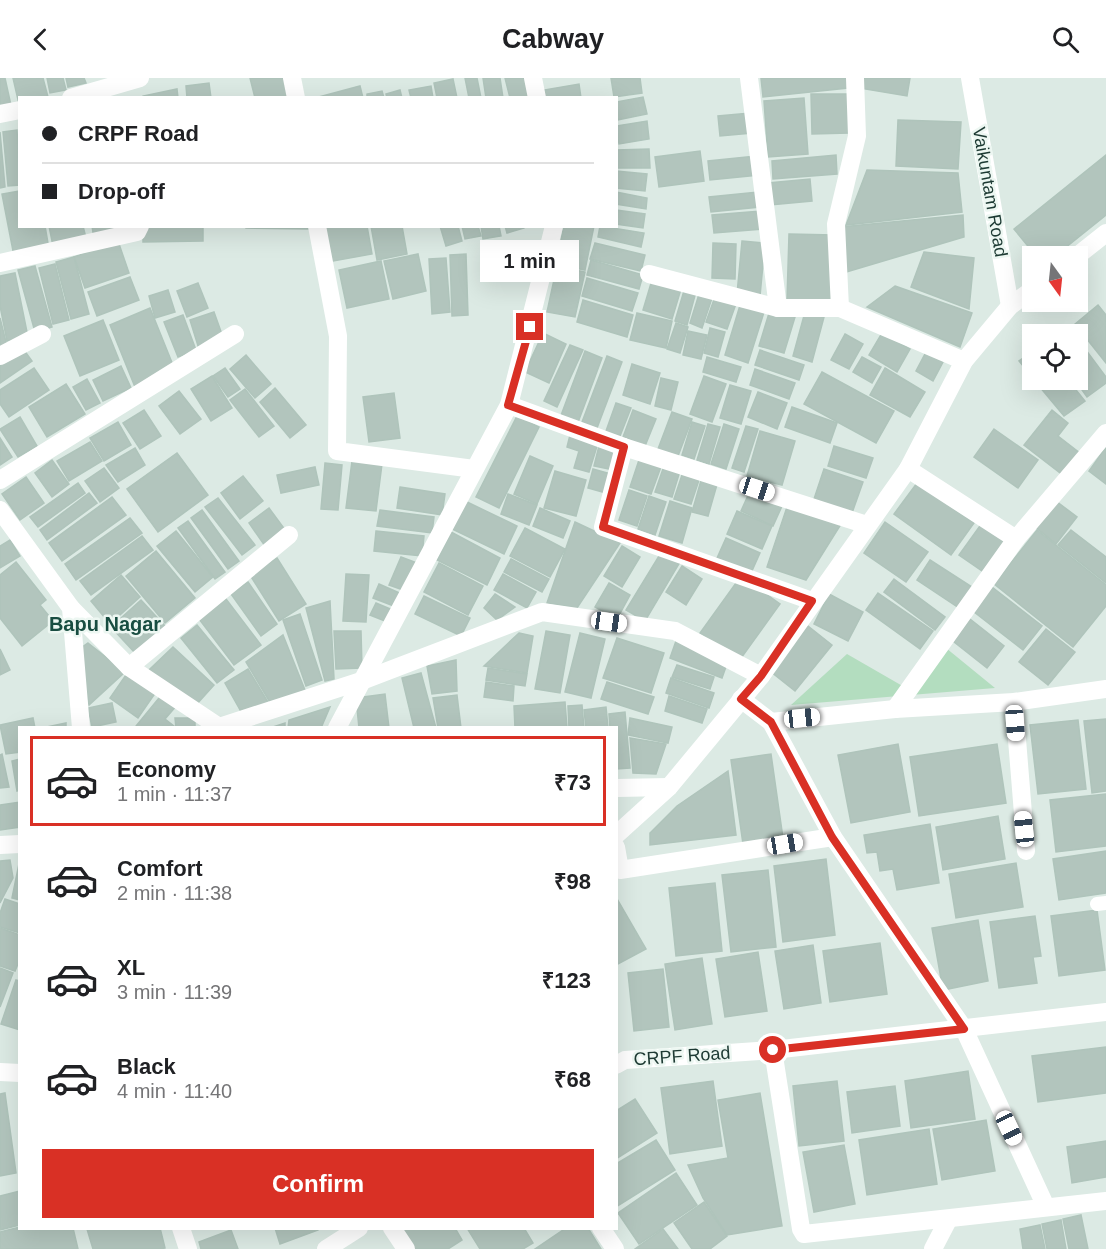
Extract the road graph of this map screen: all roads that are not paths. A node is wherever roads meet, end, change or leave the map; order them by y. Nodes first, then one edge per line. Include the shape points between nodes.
1 (292, 78) edge
2 (533, 78) edge
3 (749, 78) edge
4 (855, 78) edge
5 (970, 78) edge
6 (136, 83) edge
7 (80, 96) edge
8 (296, 96) edge
9 (537, 96) edge
10 (18, 110) edge
11 (0, 114) edge
12 (139, 228) edge
13 (317, 228) edge
14 (553, 228) edge
15 (1106, 233) edge
16 (1088, 247) edge
17 (0, 263) edge
18 (649, 274) dead end
19 (1022, 297) edge
20 (1010, 306) junction
21 (778, 308) junction
22 (840, 308) junction
23 (42, 334) dead end
24 (235, 334) dead end
25 (0, 356) edge
26 (964, 361) junction
27 (508, 405) junction
28 (1106, 433) edge
29 (624, 447) junction
30 (474, 469) junction
31 (908, 469) junction
32 (0, 480) edge
33 (0, 510) edge
34 (867, 525) junction
35 (289, 535) dead end
36 (1016, 539) junction
37 (812, 601) junction
38 (71, 608) junction
39 (129, 668) junction
40 (761, 676) junction
41 (364, 680) junction
42 (1106, 689) edge
43 (741, 699) junction
44 (1014, 702) junction
45 (895, 709) junction
46 (771, 722) junction
47 (81, 726) edge
48 (217, 726) edge
49 (222, 726) edge
50 (338, 726) edge
51 (669, 787) junction
52 (618, 788) edge
53 (618, 833) edge
54 (832, 837) junction
55 (18, 844) edge
56 (0, 845) edge
57 (1026, 851) dead end
58 (618, 859) edge
59 (1106, 1012) edge
60 (964, 1029) junction
61 (773, 1050) junction
62 (618, 1064) edge
63 (0, 1072) edge
64 (18, 1072) edge
65 (1106, 1201) edge
66 (1046, 1208) junction
67 (948, 1220) junction
68 (182, 1230) edge
69 (355, 1230) edge
70 (394, 1230) edge
71 (602, 1230) edge
72 (188, 1249) edge
73 (326, 1249) edge
74 (406, 1249) edge
75 (615, 1249) edge
76 (933, 1249) edge

1 - 8 street
2 - 9 street
3 - 21 street
4 - 22 street via 857,136 836,224
5 - 20 street, Vaikuntam Road
6 - 7 street
10 - 11 street
12 - 17 street via 137,232
13 - 30 street via 338,336 337,451
14 - 27 street
15 - 16 street
18 - 21 street
19 - 20 street
20 - 26 street
21 - 22 street
22 - 26 street
23 - 25 street
24 - 32 street
26 - 31 street
27 - 29 street
27 - 30 street
28 - 36 street
29 - 34 street
29 - 37 street via 603,527
30 - 41 street
31 - 34 street
31 - 36 street
33 - 38 street
34 - 37 street
35 - 39 street
36 - 45 street
37 - 40 street
38 - 39 street
38 - 47 street
39 - 48 street
40 - 41 street via 675,631 542,612
40 - 43 street
41 - 49 street
41 - 50 street
42 - 44 street
43 - 46 street
43 - 51 street
44 - 45 street
44 - 57 street
45 - 46 street
46 - 54 street
51 - 52 street
51 - 53 street
54 - 58 street via 620,870
54 - 60 street
55 - 56 street
59 - 60 street, CRPF Road
60 - 61 street, CRPF Road
60 - 66 street
61 - 62 street, CRPF Road via 625,1060
61 - 67 street via 804,1234
63 - 64 street
65 - 66 street
66 - 67 street
67 - 76 street
68 - 72 street
69 - 73 street
70 - 74 street
71 - 75 street

